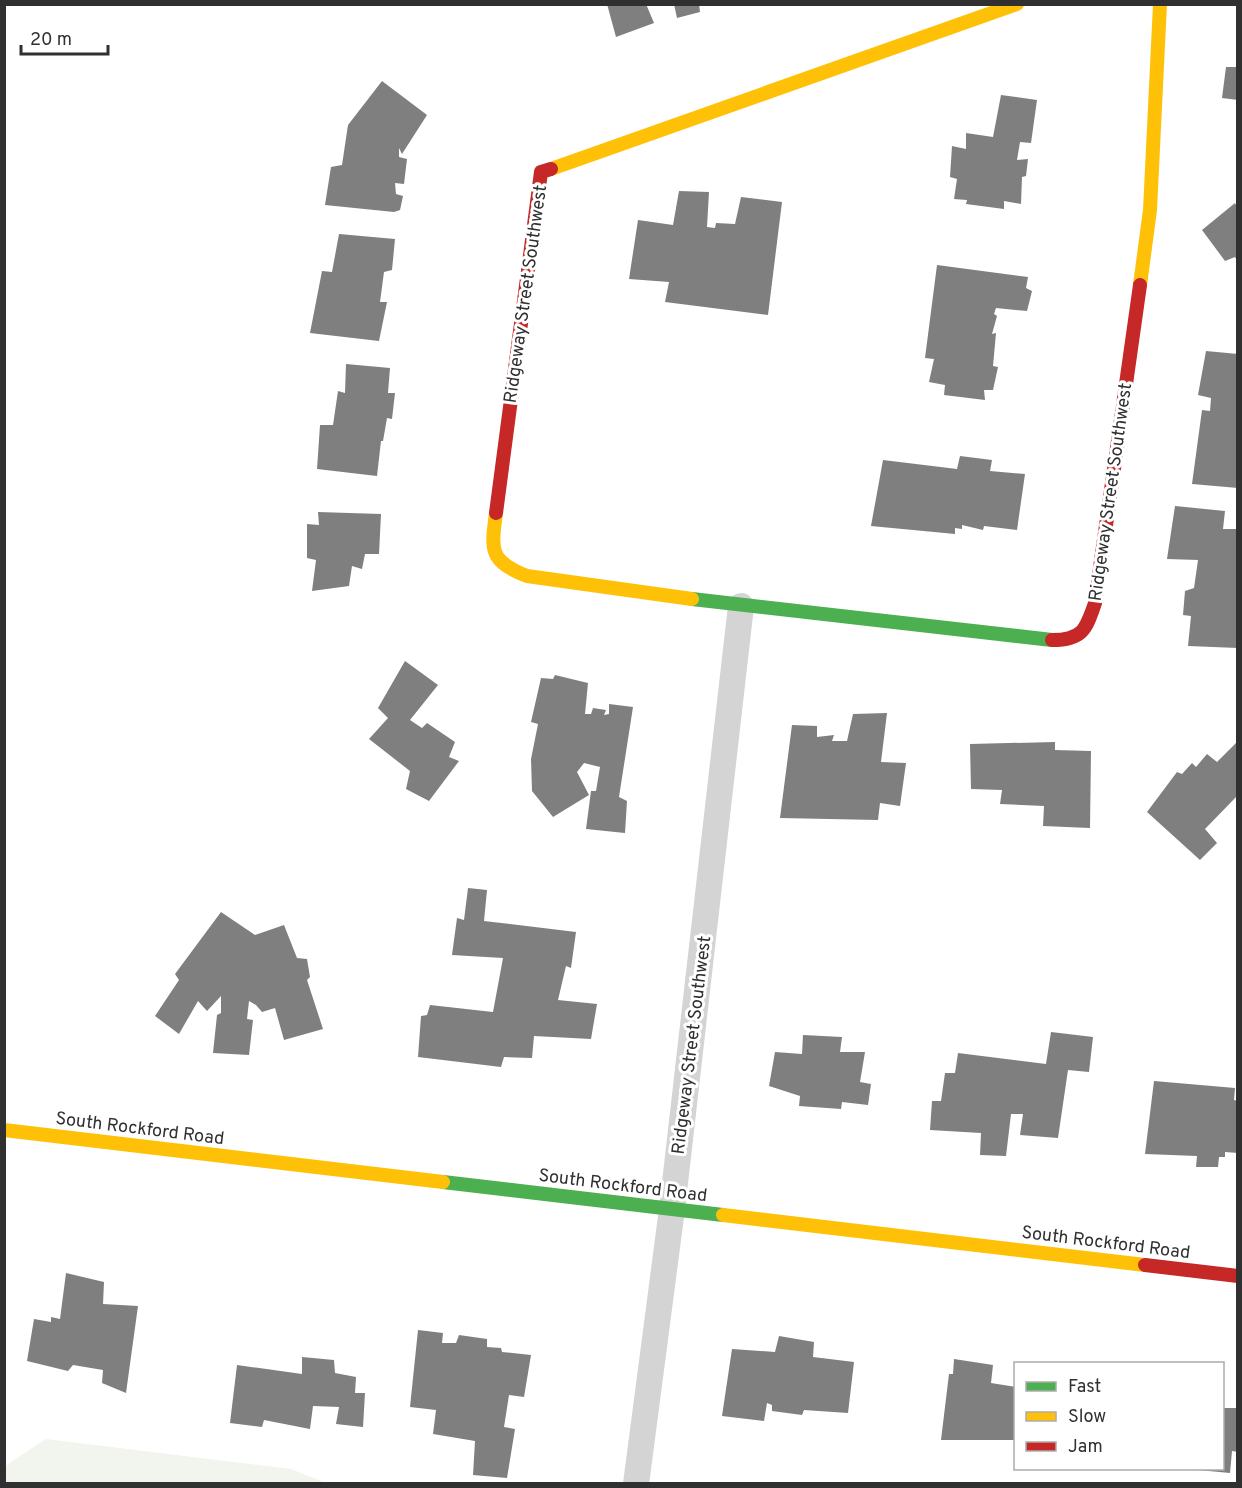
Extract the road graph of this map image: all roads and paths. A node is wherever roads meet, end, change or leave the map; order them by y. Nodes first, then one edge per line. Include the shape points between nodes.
1 (1017, 4) edge
2 (1160, 4) edge
3 (741, 606) junction
4 (4, 1130) edge
5 (672, 1209) junction
6 (1238, 1276) edge
7 (636, 1484) edge

1 - 3 street, Ridgeway Street Southwest via 541,172 493,534 496,558 503,567 527,576
2 - 3 street, Ridgeway Street Southwest via 1150,210 1095,603 1086,628 1067,641 1047,640
3 - 5 street, Ridgeway Street Southwest
4 - 5 street, South Rockford Road
5 - 6 street, South Rockford Road
5 - 7 street, Ridgeway Street Southwest

